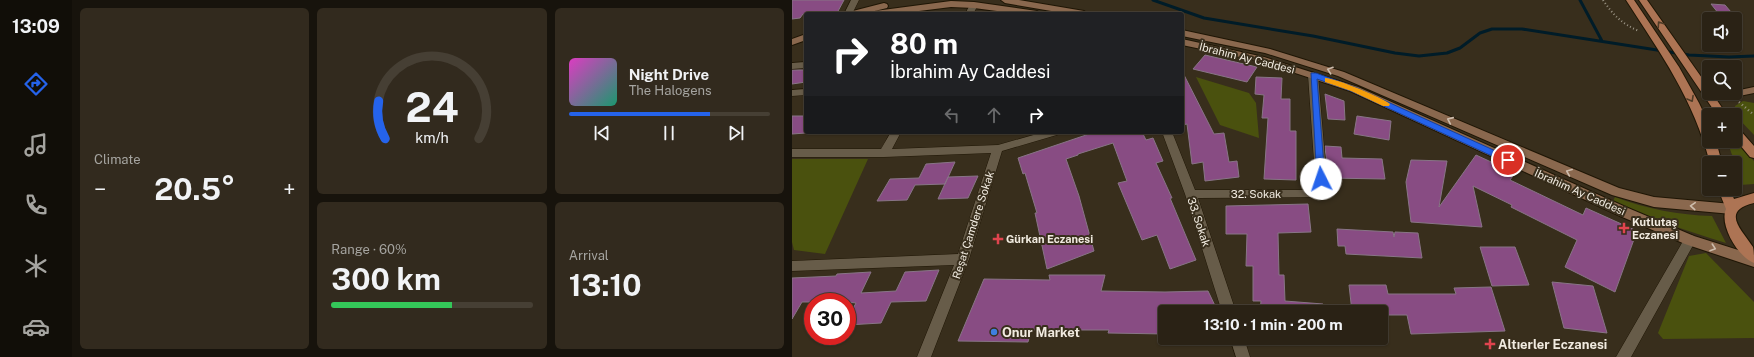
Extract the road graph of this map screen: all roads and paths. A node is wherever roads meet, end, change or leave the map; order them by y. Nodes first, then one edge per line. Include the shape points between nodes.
1 (855, 0) edge
2 (920, 0) edge
3 (1005, 0) edge
4 (1603, 0) edge
5 (1630, 0) edge
6 (1642, 0) edge
7 (974, 5) junction
8 (849, 12) edge
9 (860, 12) edge
10 (889, 12) edge
11 (970, 12) edge
12 (1023, 12) edge
13 (1073, 12) edge
14 (804, 31) edge
15 (1184, 33) edge
16 (1652, 34) junction
17 (792, 36) edge
18 (804, 37) edge
19 (792, 42) edge
20 (1184, 42) edge
21 (804, 65) edge
22 (792, 66) edge
23 (1313, 75) junction
24 (1702, 87) edge
25 (1754, 90) edge
26 (804, 92) edge
27 (792, 93) edge
28 (1742, 93) edge
29 (1737, 100) edge
30 (1754, 115) edge
31 (1702, 119) edge
32 (895, 134) edge
33 (1049, 134) edge
34 (1168, 134) edge
35 (1742, 140) edge
36 (998, 149) junction
37 (792, 152) edge
38 (884, 152) junction
39 (1754, 154) edge
40 (1191, 194) junction
41 (1727, 196) edge
42 (1754, 198) edge
43 (1732, 209) junction
44 (1690, 240) junction
45 (1754, 257) edge
46 (963, 259) junction
47 (1754, 262) edge
48 (792, 266) edge
49 (1227, 305) edge
50 (1239, 345) edge
51 (924, 357) edge
52 (1243, 357) edge
53 (1624, 357) edge

1 - 8 street
2 - 9 main road
3 - 13 main road
4 - 16 path via 1614,17 1624,25
5 - 16 main road
24 -> 6 main road
7 - 10 main road via 933,5
7 - 11 street
7 - 12 main road
14 - 17 main road
43 -> 15 main road via 1654,202 1616,192 1341,74 1267,51
16 -> 31 main road
18 - 19 main road
20 - 23 main road, İbrahim Ay Caddesi via 1261,59
21 - 22 street
23 - 40 street, 32. Sokak via 1322,194
23 - 44 main road, İbrahim Ay Caddesi via 1354,89 1609,206
25 - 28 main road
26 - 27 street
29 - 30 path
32 - 38 street
33 - 36 street
34 - 40 street, 33. Sokak
35 - 39 main road
36 - 38 street
36 - 46 street, Reşat Çamdere Sokak
37 - 38 street
40 - 49 street, 33. Sokak
41 - 43 main road
42 - 43 main road via 1742,201
43 - 45 main road via 1730,218 1733,232
44 -> 47 main road, İbrahim Ay Caddesi
44 - 53 street
46 - 48 street
46 - 51 street, Reşat Çamdere Sokak
50 - 52 street

